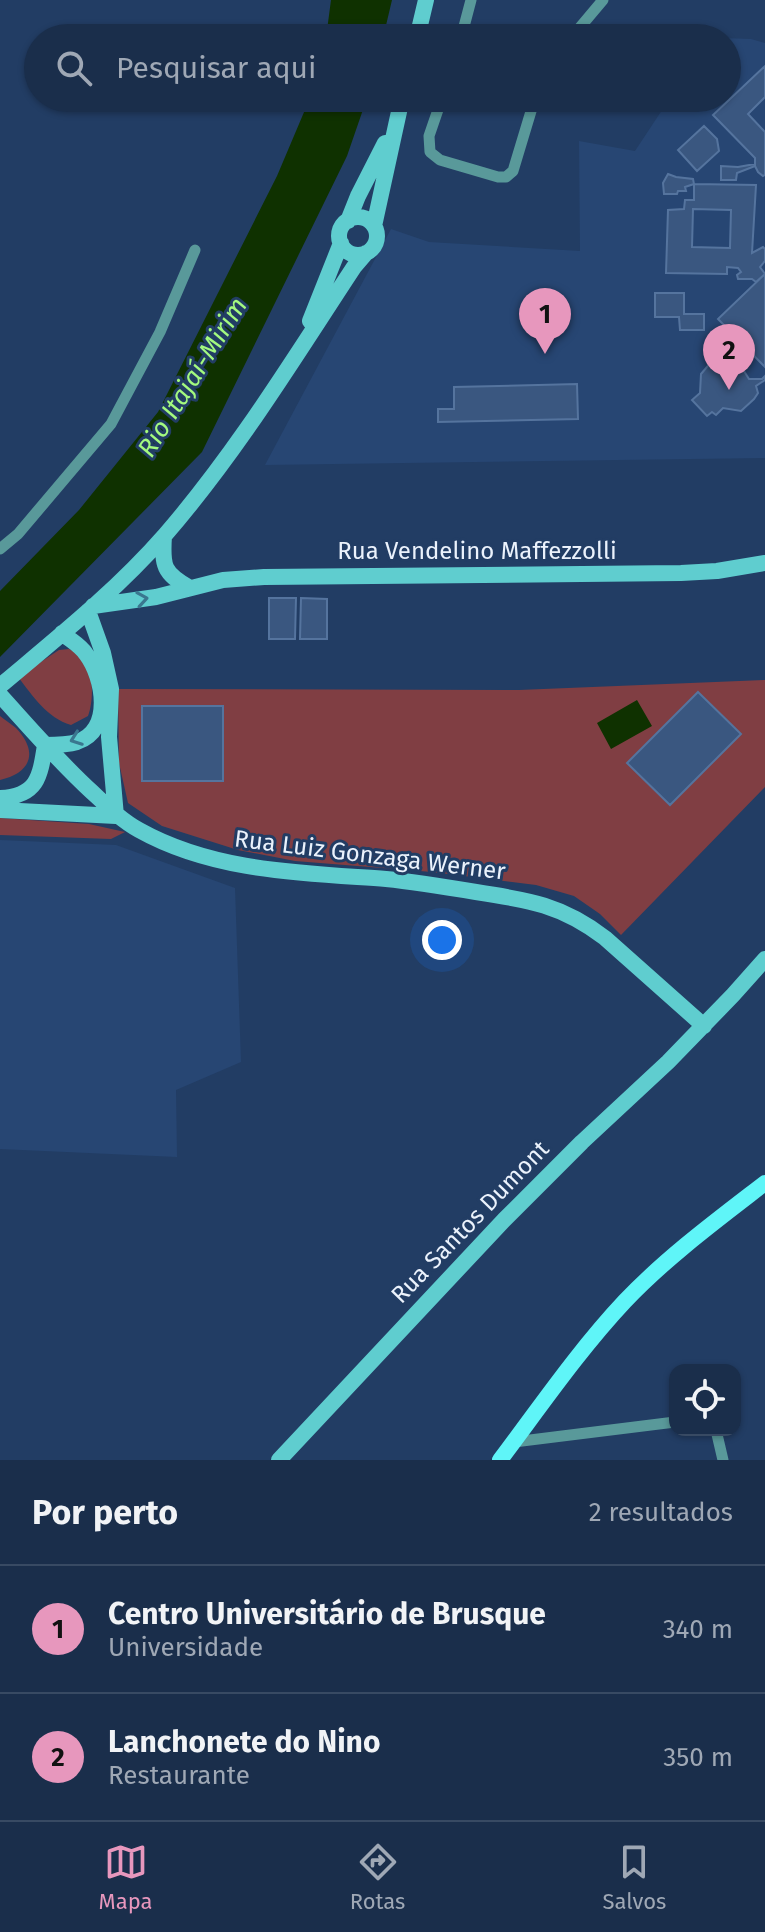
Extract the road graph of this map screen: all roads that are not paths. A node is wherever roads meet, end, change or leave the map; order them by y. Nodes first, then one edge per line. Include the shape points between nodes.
1 (426, 0) edge
2 (471, 0) edge
3 (603, 0) edge
4 (420, 24) edge
5 (465, 24) edge
6 (583, 24) edge
7 (398, 112) edge
8 (437, 112) edge
9 (531, 112) edge
10 (395, 124) junction
11 (348, 221) junction
12 (374, 226) junction
13 (341, 243) junction
14 (195, 250) dead end
15 (366, 253) junction
16 (298, 352) junction
17 (164, 536) junction
18 (0, 549) edge
19 (765, 563) edge
20 (190, 588) junction
21 (91, 609) junction
22 (62, 633) junction
23 (0, 686) edge
24 (0, 695) edge
25 (45, 745) junction
26 (0, 798) edge
27 (0, 810) edge
28 (116, 816) junction
29 (765, 959) edge
30 (704, 1026) junction
31 (765, 1183) edge
32 (669, 1423) edge
33 (717, 1436) edge
34 (514, 1442) junction
35 (279, 1460) edge
36 (500, 1460) edge
37 (723, 1460) edge

1 - 4 main road
2 - 5 street
3 - 6 street
7 - 10 main road
8 - 9 street via 430,152 440,160 498,177 513,171
10 - 11 main road
10 - 12 main road
11 - 12 main road via 362,217
11 - 13 main road
12 - 15 main road via 376,242
13 - 15 main road via 351,253
13 - 16 main road
14 - 18 street via 160,332 111,424
15 - 16 main road
16 - 17 main road via 233,450
17 - 20 main road via 167,572
17 - 21 main road
19 - 20 main road, Rua Vendelino Maffezzolli via 681,573 264,577
21 -> 20 main road, Rua Vendelino Maffezzolli
21 - 22 main road
21 - 28 main road via 111,689
22 - 23 main road
22 -> 25 main road via 89,656 102,711 93,732 78,742
24 - 25 main road, Rua Luiz Gonzaga Werner
25 - 26 main road via 31,789
25 - 28 main road, Rua Luiz Gonzaga Werner
27 - 28 main road
28 - 30 main road, Rua Luiz Gonzaga Werner via 175,847 253,868 430,884 561,911 605,938
29 - 30 main road, Rua Santos Dumont
30 - 35 main road, Rua Santos Dumont via 504,1220
31 - 34 main road via 677,1252 624,1302
32 - 34 street
33 - 37 street
34 - 36 main road

